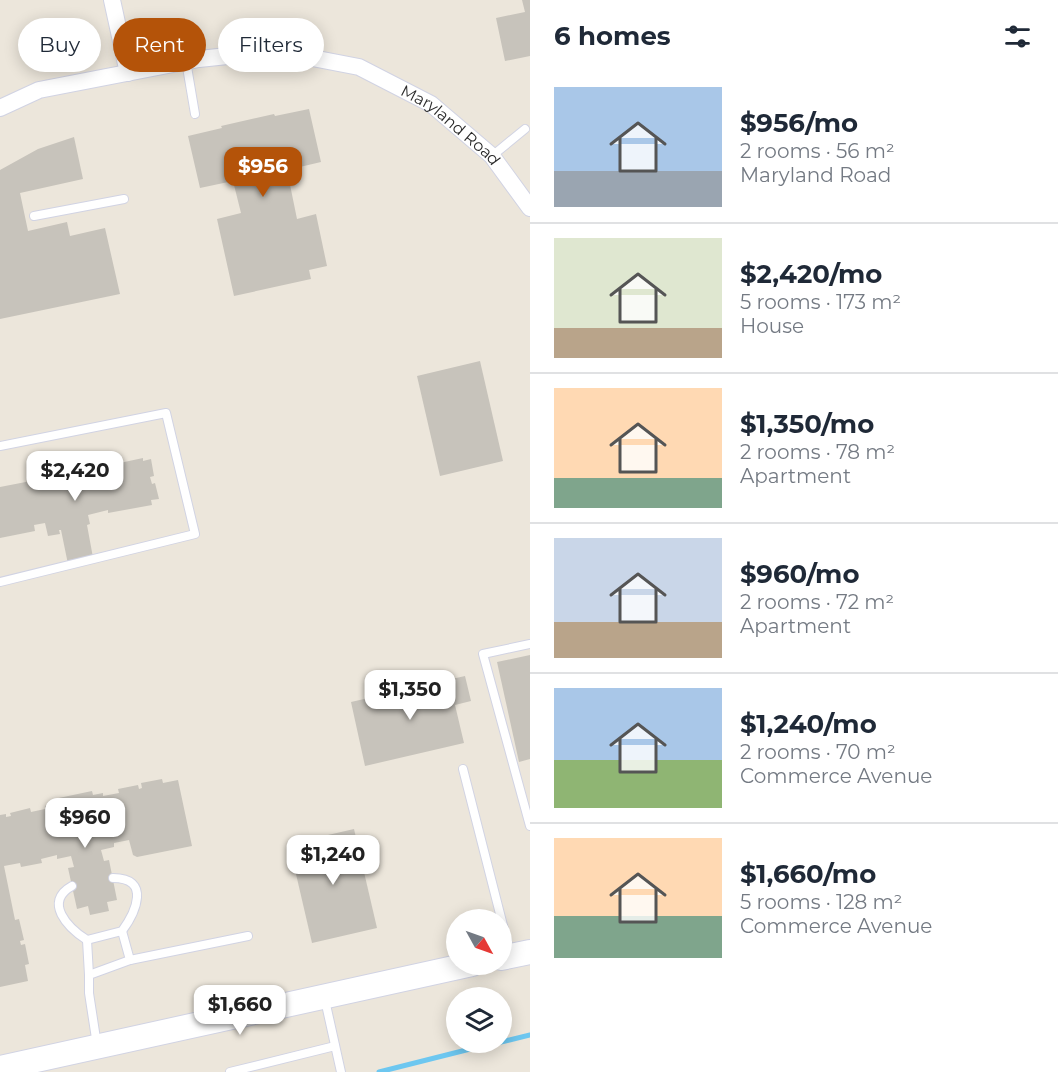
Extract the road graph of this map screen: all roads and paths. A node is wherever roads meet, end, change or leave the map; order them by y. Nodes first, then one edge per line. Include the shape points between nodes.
1 (112, 0) edge
2 (206, 59) edge
3 (133, 72) edge
4 (188, 72) edge
5 (128, 73) junction
6 (0, 108) edge
7 (195, 114) dead end
8 (525, 129) dead end
9 (492, 156) junction
10 (124, 199) dead end
11 (527, 200) edge
12 (34, 216) dead end
13 (0, 446) edge
14 (0, 582) edge
15 (530, 644) edge
16 (463, 769) dead end
17 (530, 825) edge
18 (113, 878) dead end
19 (72, 886) dead end
20 (122, 931) junction
21 (248, 936) dead end
22 (87, 940) junction
23 (514, 955) edge
24 (130, 960) junction
25 (446, 970) edge
26 (89, 975) junction
27 (324, 996) junction
28 (97, 1045) junction
29 (335, 1046) junction
30 (0, 1068) edge
31 (230, 1072) edge
32 (341, 1072) edge

1 - 5 street
2 - 9 street, Maryland Road via 276,51 359,67 431,104
3 - 5 street, Maryland Road
4 - 7 lane
5 - 6 street, Maryland Road via 39,90
8 - 9 lane
9 - 11 street, Maryland Road
10 - 12 lane
13 - 14 lane via 166,413 195,534
15 - 17 lane via 483,654
16 - 23 lane
18 - 20 lane via 125,878 137,895 136,908
19 - 22 lane via 58,898 59,909 75,933
20 - 22 lane
20 - 24 lane
21 - 24 lane
22 - 26 lane
24 - 26 lane
25 - 27 street
26 - 28 lane
27 - 28 street
27 - 29 lane
28 - 30 street
29 - 31 lane
29 - 32 lane

